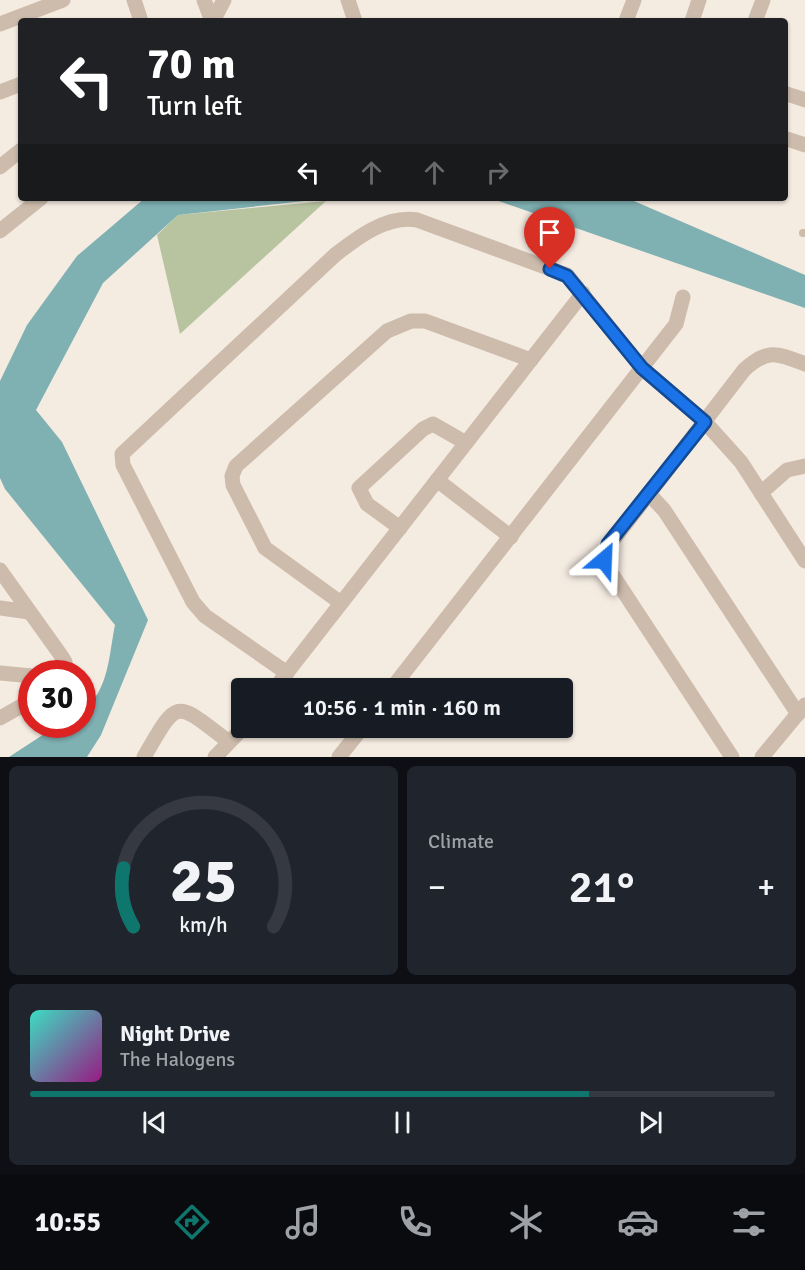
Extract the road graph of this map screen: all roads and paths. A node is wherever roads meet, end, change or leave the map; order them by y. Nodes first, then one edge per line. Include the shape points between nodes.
1 (63, 0) edge
2 (134, 0) edge
3 (204, 0) edge
4 (224, 0) edge
5 (348, 0) edge
6 (634, 0) edge
7 (699, 0) edge
8 (763, 0) edge
9 (140, 18) edge
10 (211, 18) edge
11 (214, 18) edge
12 (354, 18) edge
13 (627, 18) edge
14 (693, 18) edge
15 (756, 18) edge
16 (0, 24) edge
17 (18, 85) edge
18 (0, 92) edge
19 (788, 94) edge
20 (805, 100) edge
21 (788, 140) edge
22 (805, 146) edge
23 (18, 152) edge
24 (1, 162) edge
25 (37, 201) edge
26 (0, 231) edge
27 (583, 293) junction
28 (683, 297) dead end
29 (531, 360) junction
30 (805, 364) edge
31 (642, 368) junction
32 (705, 422) junction
33 (466, 443) junction
34 (805, 466) edge
35 (437, 480) junction
36 (761, 493) junction
37 (649, 494) junction
38 (400, 528) junction
39 (511, 537) junction
40 (804, 557) edge
41 (0, 570) edge
42 (341, 603) junction
43 (0, 608) edge
44 (30, 612) junction
45 (64, 660) edge
46 (0, 673) edge
47 (287, 673) junction
48 (18, 675) edge
49 (283, 678) edge
50 (400, 678) edge
51 (18, 708) edge
52 (801, 709) edge
53 (0, 718) edge
54 (233, 738) edge
55 (354, 738) edge
56 (229, 742) junction
57 (144, 757) edge
58 (215, 757) edge
59 (339, 757) edge
60 (732, 757) edge
61 (762, 757) edge

1 - 16 street
2 - 9 street
3 - 10 street
4 - 11 street
5 - 12 street
6 - 13 street
7 - 14 street
8 - 15 street
17 - 18 street
19 - 20 street
21 - 22 street
23 - 24 street
25 - 26 street
27 - 29 street
27 - 31 street
27 - 47 street via 567,276 550,269 417,220 396,220 359,236 343,249 122,454 123,465 193,602 205,616
28 - 31 street via 676,324
29 - 33 street
29 - 42 street via 425,321 401,324 387,332 236,466 233,485 265,548
30 - 32 street via 781,355 758,357
31 - 32 street
31 - 39 street
32 - 36 street via 741,462
32 - 37 street
33 - 35 street
33 - 38 street via 433,424 359,488 367,504
34 - 36 street via 787,470
35 - 38 street
35 - 39 street
36 - 40 street
37 - 52 street via 664,510
37 - 60 street via 608,544 604,560
38 - 42 street
39 - 50 street
41 - 44 street
42 - 47 street
43 - 44 street
44 - 45 street
46 - 48 street
47 - 49 street
51 - 53 street
52 - 61 street
54 - 56 street
55 - 59 street
56 - 57 street via 191,714 178,710 170,713
56 - 58 street

